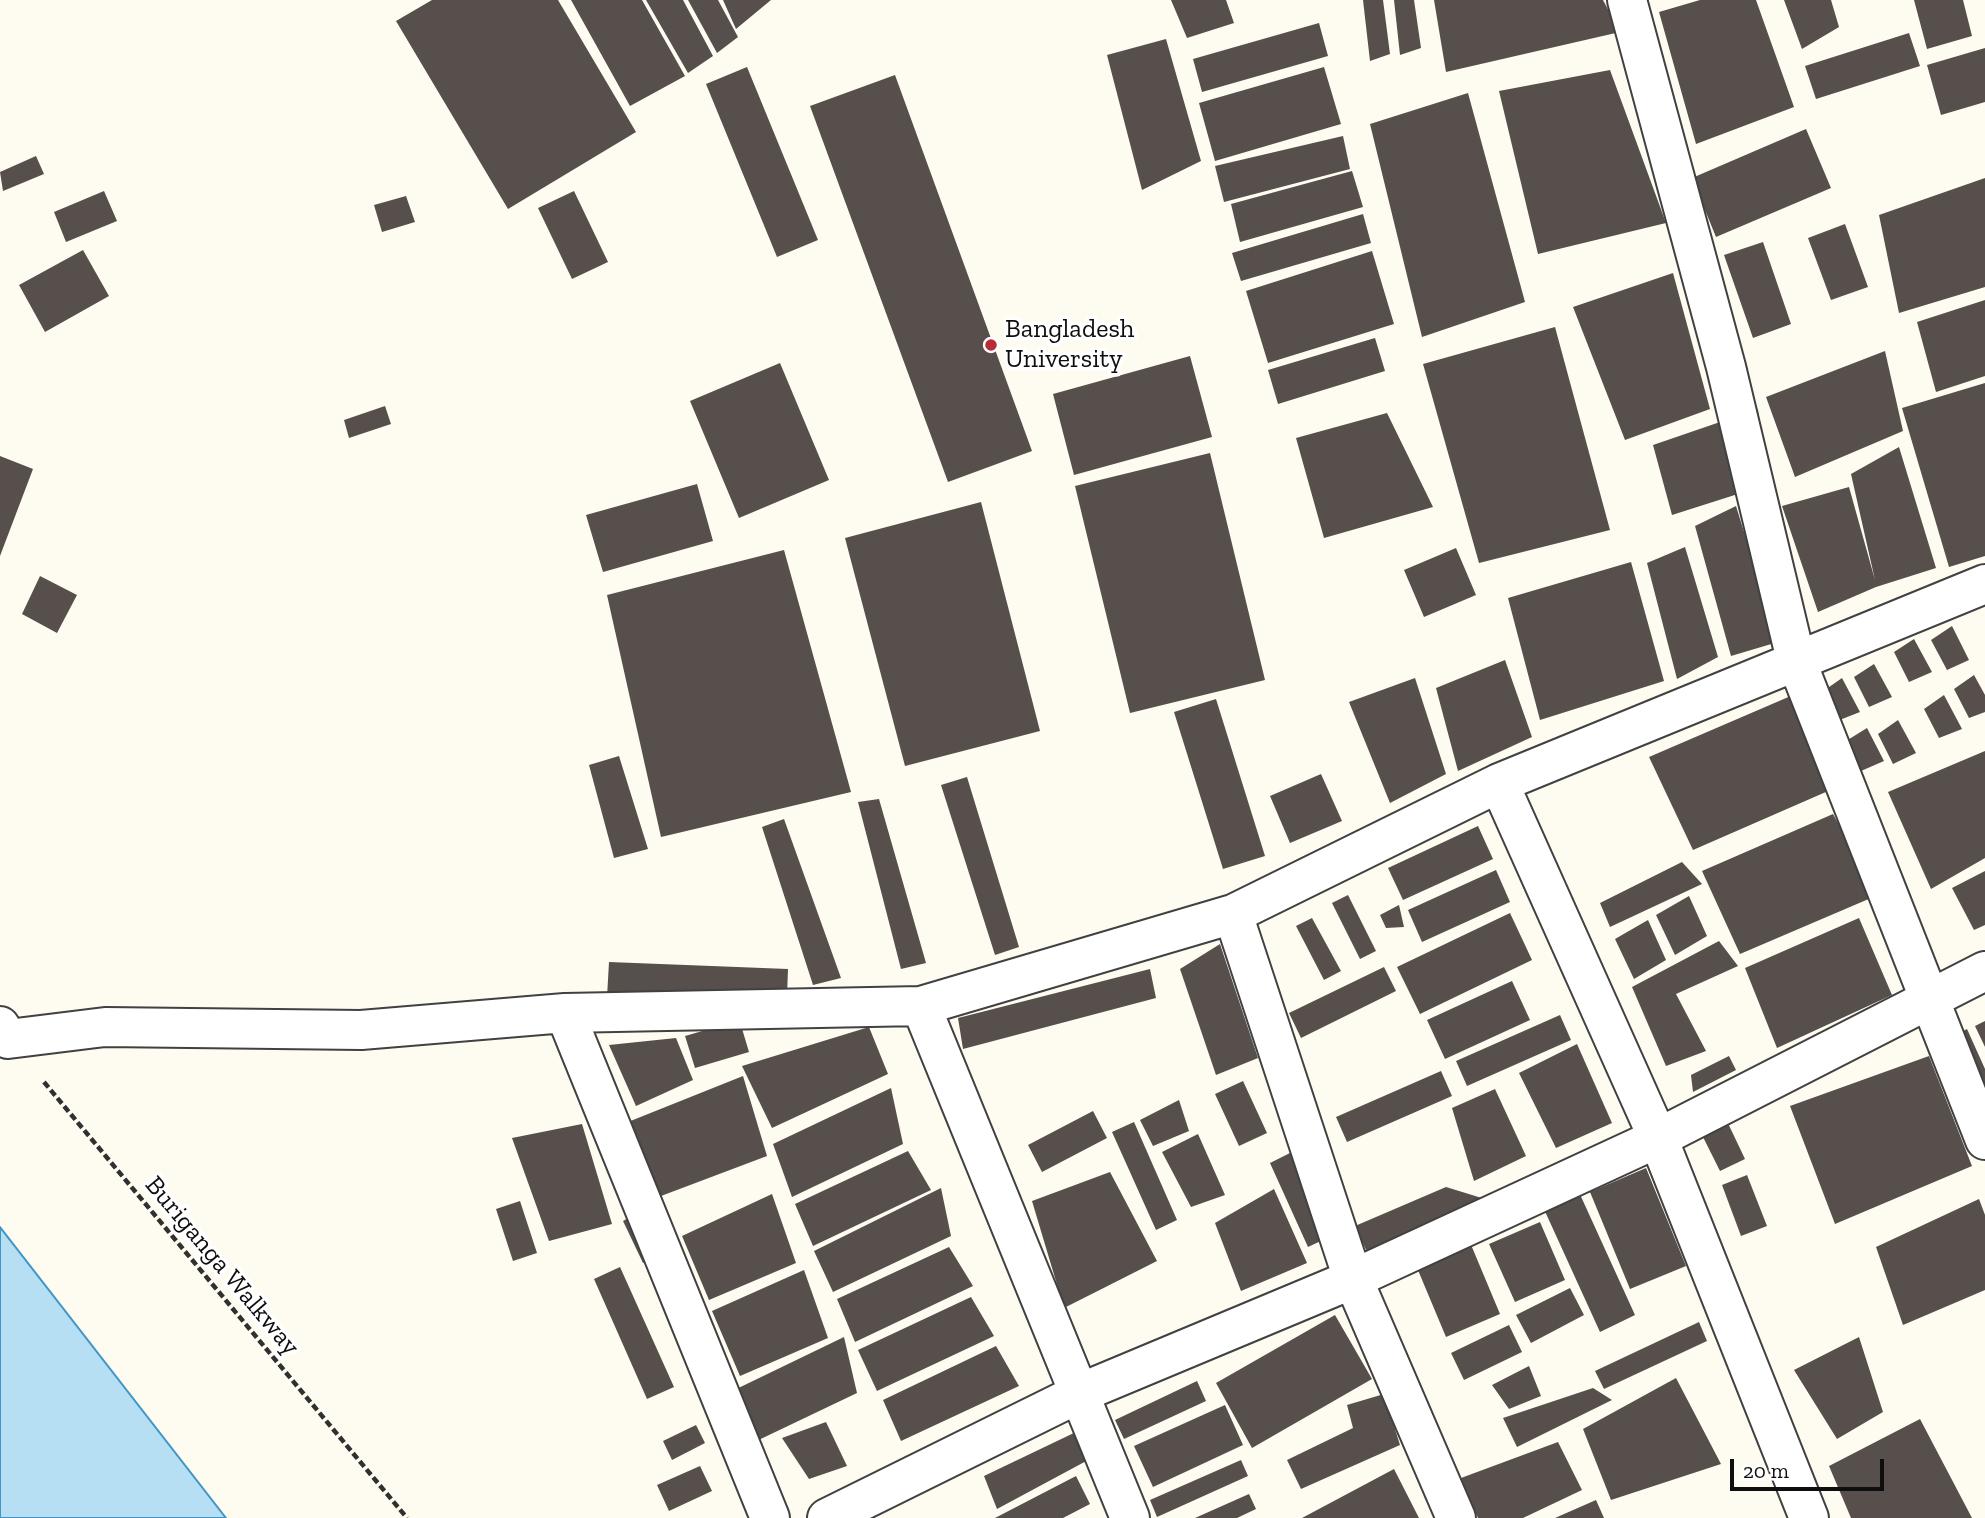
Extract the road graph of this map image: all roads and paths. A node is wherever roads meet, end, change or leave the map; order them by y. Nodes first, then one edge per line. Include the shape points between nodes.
1 (1627, 0) edge
2 (1985, 584) edge
3 (1796, 660) junction
4 (1499, 783) junction
5 (1233, 914) junction
6 (1985, 971) edge
7 (1929, 998) junction
8 (921, 1006) junction
9 (565, 1013) junction
10 (4, 1033) edge
11 (1658, 1138) junction
12 (1985, 1140) edge
13 (1353, 1279) junction
14 (1080, 1393) junction
15 (407, 1518) edge
16 (770, 1518) edge
17 (827, 1518) edge
18 (1130, 1518) edge
19 (1456, 1518) edge
20 (1809, 1518) edge

1 - 3 street via 1726,367
2 - 3 street
3 - 4 street
3 - 7 street
4 - 5 street
4 - 11 street
5 - 8 street
5 - 13 street
6 - 7 street
7 - 11 street
7 - 12 street
8 - 9 street
8 - 14 street
9 - 10 street via 361,1030 105,1027
9 - 16 street
10 - 15 path, Buriganga Walkway
11 - 13 street
11 - 20 street
13 - 14 street
13 - 19 street
14 - 17 street
14 - 18 street

